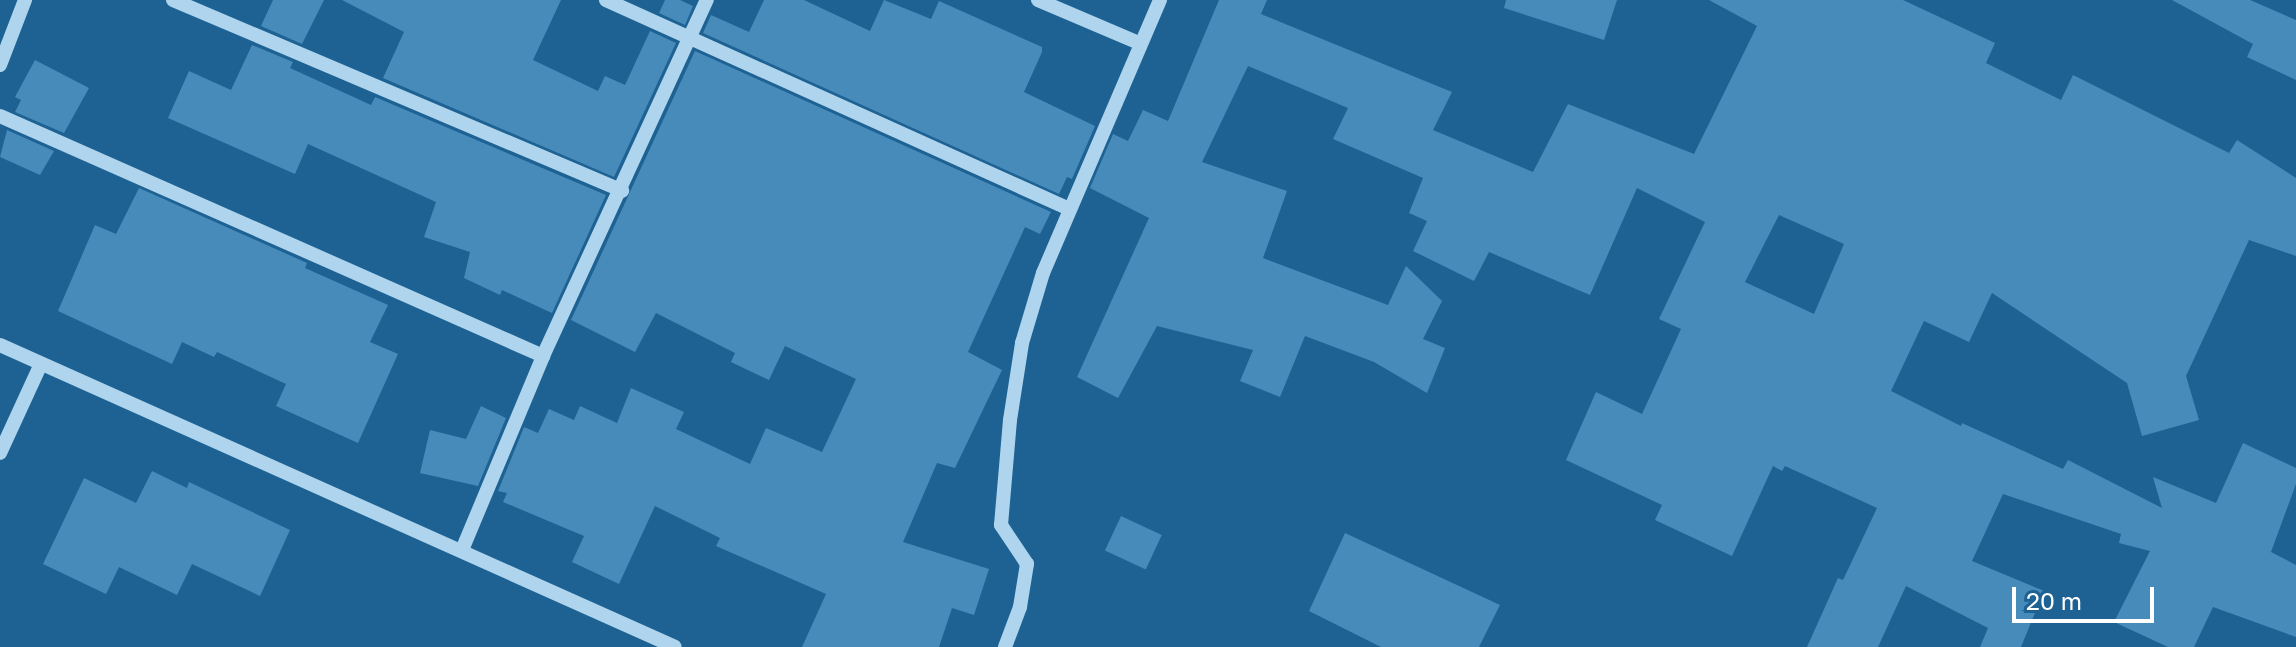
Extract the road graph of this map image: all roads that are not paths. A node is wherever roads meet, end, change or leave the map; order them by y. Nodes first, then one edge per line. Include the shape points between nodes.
1 (25, 0) edge
2 (173, 0) edge
3 (606, 0) edge
4 (707, 0) edge
5 (1038, 0) edge
6 (1160, 0) edge
7 (690, 37) junction
8 (1139, 43) junction
9 (0, 65) edge
10 (0, 116) edge
11 (622, 191) junction
12 (1069, 209) junction
13 (0, 345) edge
14 (543, 356) junction
15 (41, 364) junction
16 (0, 453) edge
17 (462, 550) junction
18 (675, 647) edge
19 (1005, 647) edge

1 - 9 street
2 - 11 street
3 - 7 street
4 - 7 street
5 - 8 street
6 - 8 street
7 - 11 street
7 - 12 street
8 - 12 street
10 - 14 street
11 - 14 street
12 - 19 street via 1022,343 1010,420 1001,525 1027,564 1020,607
13 - 15 street
14 - 17 street
15 - 16 street
15 - 17 street
17 - 18 street

